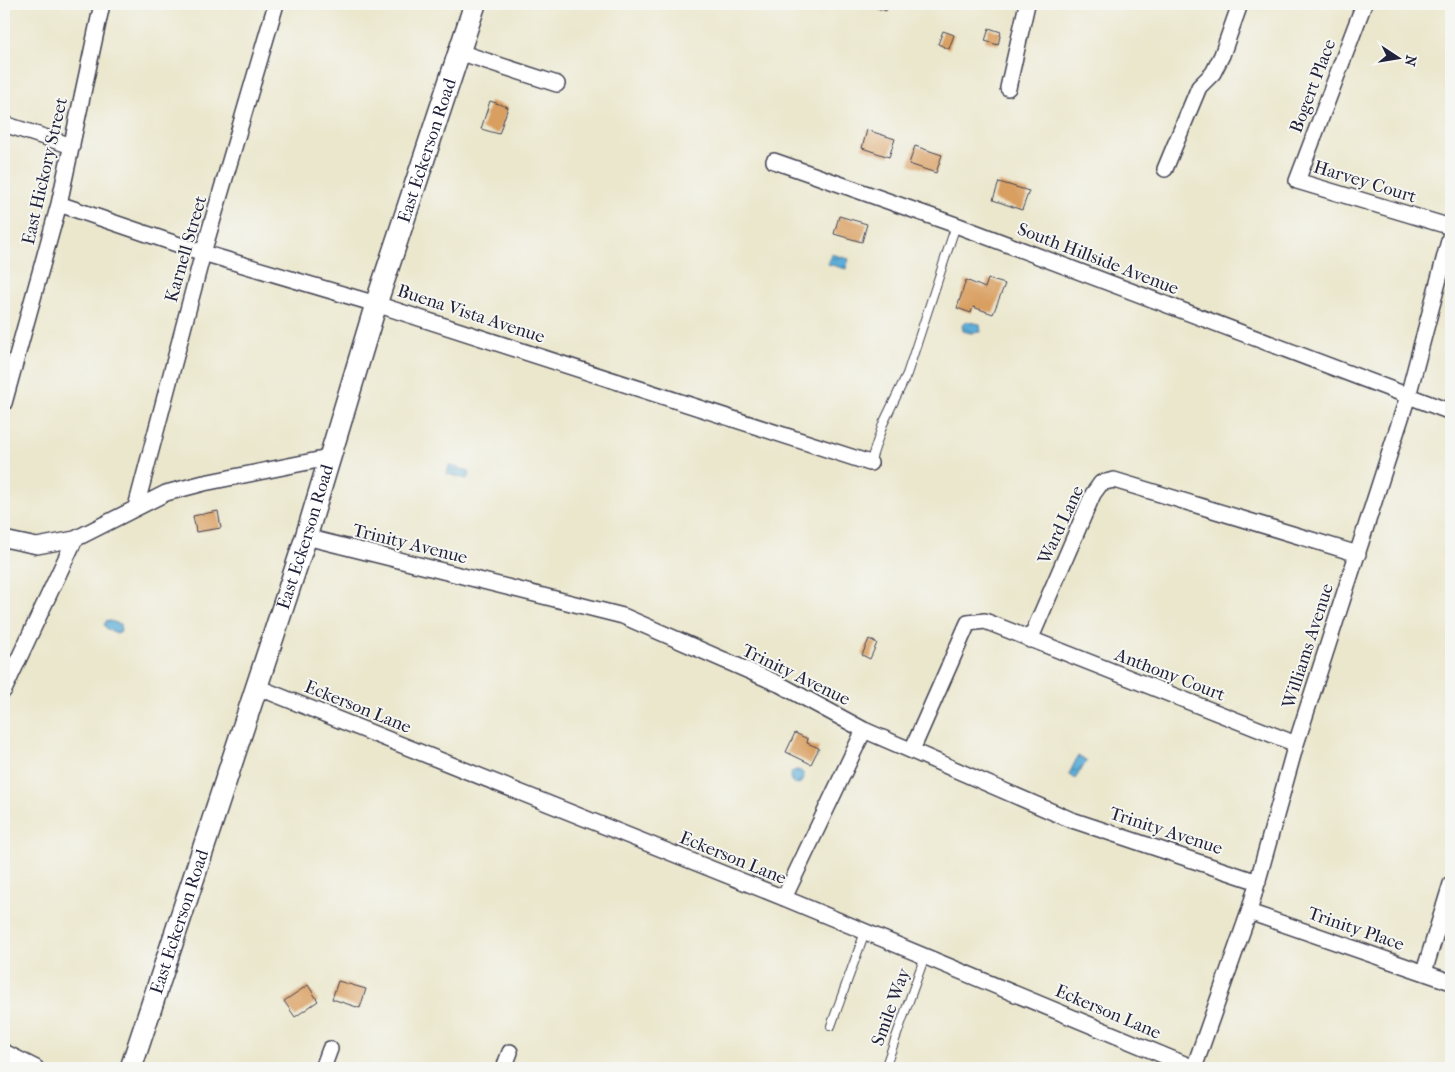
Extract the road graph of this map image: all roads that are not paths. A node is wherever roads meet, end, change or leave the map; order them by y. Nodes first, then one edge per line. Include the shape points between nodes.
1 (102, 4) edge
2 (276, 4) edge
3 (475, 4) edge
4 (1027, 4) edge
5 (1240, 4) edge
6 (1364, 4) edge
7 (459, 52) junction
8 (557, 84) dead end
9 (1008, 88) dead end
10 (4, 124) edge
11 (72, 146) junction
12 (774, 161) dead end
13 (1165, 169) dead end
14 (1298, 181) joint
15 (59, 204) junction
16 (956, 225) junction
17 (1451, 227) edge
18 (1451, 233) edge
19 (203, 253) junction
20 (376, 304) junction
21 (1408, 396) junction
22 (4, 403) edge
23 (1451, 412) edge
24 (328, 458) junction
25 (870, 463) joint
26 (136, 506) junction
27 (306, 537) junction
28 (4, 539) edge
29 (75, 539) junction
30 (1358, 554) junction
31 (1030, 640) junction
32 (257, 687) junction
33 (4, 690) edge
34 (864, 730) junction
35 (1296, 744) junction
36 (912, 750) junction
37 (1258, 882) junction
38 (1451, 884) edge
39 (784, 898) junction
40 (1249, 912) junction
41 (865, 932) junction
42 (925, 956) junction
43 (1424, 972) junction
44 (1451, 982) edge
45 (831, 1026) dead end
46 (330, 1049) dead end
47 (4, 1052) edge
48 (510, 1052) dead end
49 (36, 1068) edge
50 (130, 1068) edge
51 (322, 1068) edge
52 (504, 1068) edge
53 (885, 1068) edge
54 (1194, 1068) edge

1 - 11 street, East Hickory Street
2 - 19 street, Karnell Street
3 - 7 street, East Eckerson Road
4 - 9 street
5 - 13 street via 1222,55 1213,73 1199,87
6 - 14 street, Bogert Place
7 - 8 street
7 - 20 street, East Eckerson Road
10 - 11 street
11 - 15 street, East Hickory Street
12 - 16 street, South Hillside Avenue
14 - 17 street, Harvey Court
15 - 19 street, Buena Vista Avenue
15 - 22 street, East Hickory Street
16 - 21 street, South Hillside Avenue
16 - 25 lane via 907,374 883,424
18 - 21 street, Williams Avenue
19 - 20 street, Buena Vista Avenue
19 - 26 street, Karnell Street
20 - 24 street, East Eckerson Road
20 - 25 street, Buena Vista Avenue
21 - 23 street, South Hillside Avenue
21 - 30 street, Williams Avenue
24 - 26 street via 204,483 166,493
24 - 27 street, East Eckerson Road
26 - 29 street
27 - 32 street, East Eckerson Road
27 - 34 street, Trinity Avenue via 623,616 779,684
28 - 29 street via 37,546
29 - 33 street
30 - 31 street, Ward Lane via 1114,480 1101,483 1093,494
30 - 35 street, Williams Avenue
31 - 35 street, Anthony Court
31 - 36 street via 985,621 968,623
32 - 39 street, Eckerson Lane
32 - 50 street, East Eckerson Road
34 - 36 street, Trinity Avenue
34 - 39 street
35 - 37 street, Williams Avenue
36 - 37 street, Trinity Avenue via 1069,819
37 - 40 street, Williams Avenue
38 - 43 street
39 - 41 street, Eckerson Lane
40 - 43 street, Trinity Place
40 - 54 street, Williams Avenue
41 - 42 street, Eckerson Lane
41 - 45 lane
42 - 53 lane, Smile Way
42 - 54 street, Eckerson Lane
43 - 44 street, Trinity Place
46 - 51 street
47 - 49 street
48 - 52 street

